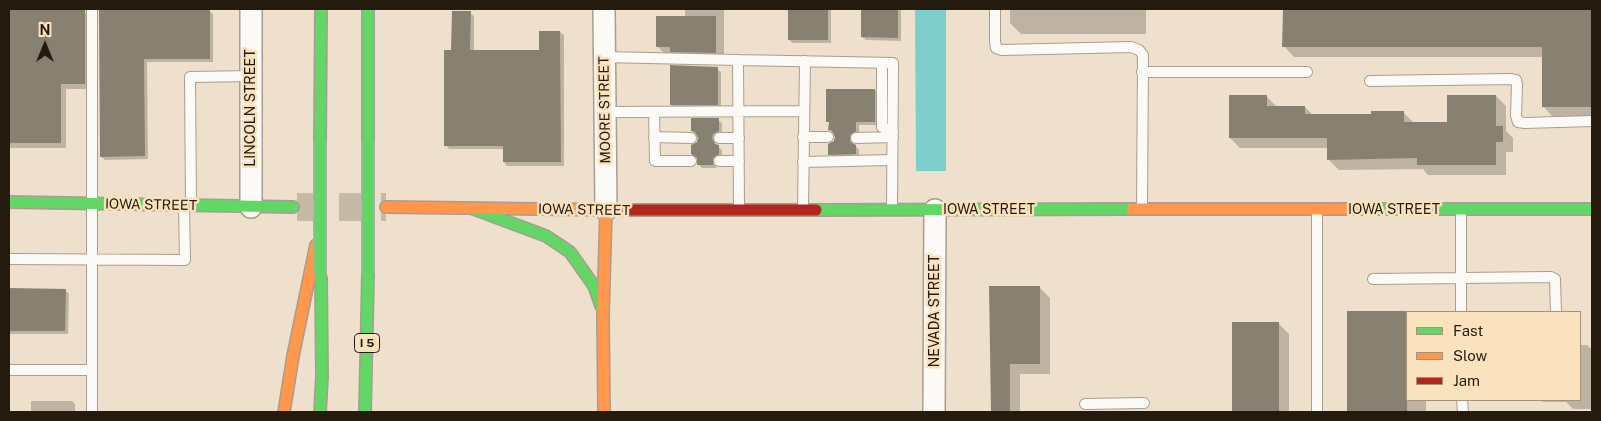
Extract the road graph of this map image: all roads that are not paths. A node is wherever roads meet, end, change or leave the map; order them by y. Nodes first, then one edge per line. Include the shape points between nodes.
1 (92, 9) edge
2 (251, 9) edge
3 (321, 9) edge
4 (368, 9) edge
5 (604, 9) edge
6 (995, 9) edge
7 (604, 57) junction
8 (738, 60) junction
9 (805, 61) junction
10 (1142, 72) junction
11 (1307, 72) dead end
12 (251, 76) junction
13 (1370, 81) dead end
14 (738, 111) junction
15 (804, 111) junction
16 (605, 112) junction
17 (654, 112) junction
18 (1592, 121) edge
19 (893, 135) junction
20 (654, 137) junction
21 (803, 137) junction
22 (828, 137) dead end
23 (691, 138) dead end
24 (719, 138) dead end
25 (739, 138) junction
26 (856, 138) dead end
27 (892, 160) junction
28 (691, 161) dead end
29 (719, 161) dead end
30 (739, 161) junction
31 (803, 162) junction
32 (9, 202) edge
33 (92, 203) junction
34 (188, 205) junction
35 (251, 207) junction
36 (293, 207) tunnel mouth
37 (386, 207) tunnel mouth
38 (471, 208) junction
39 (1592, 209) edge
40 (606, 210) junction
41 (739, 210) junction
42 (803, 210) junction
43 (892, 210) junction
44 (935, 210) junction
45 (1142, 210) junction
46 (1317, 210) junction
47 (1461, 210) junction
48 (9, 259) edge
49 (92, 260) junction
50 (315, 274) junction
51 (1373, 279) dead end
52 (1461, 279) junction
53 (368, 309) junction
54 (1461, 311) edge
55 (1556, 311) edge
56 (604, 315) junction
57 (9, 370) edge
58 (92, 370) junction
59 (377, 403) dead end
60 (1144, 403) dead end
61 (1085, 404) dead end
62 (92, 412) edge
63 (284, 412) edge
64 (320, 412) edge
65 (365, 412) edge
66 (604, 412) edge
67 (934, 412) edge
68 (1317, 412) edge

1 - 33 lane
2 - 12 street, LINCOLN STREET
3 - 50 main road, bridge via 320,224
4 - 53 main road, I 5, bridge
5 - 7 street, MOORE STREET
6 - 10 lane via 996,48 1131,47 1142,55
7 - 8 lane
7 - 16 street, MOORE STREET
8 - 9 lane
8 - 14 lane
9 - 15 lane
9 - 19 lane via 893,63
10 - 11 lane
10 - 45 lane
12 - 34 lane via 190,77
12 - 35 street, LINCOLN STREET
13 - 18 lane via 1516,80 1518,122
14 - 15 lane
14 - 17 lane
14 - 25 lane
15 - 21 lane
16 - 17 lane
16 - 40 street, MOORE STREET
17 - 20 lane
19 - 26 lane
19 - 27 lane
20 - 23 lane
20 - 28 lane via 655,161
21 - 22 lane
21 - 31 lane
24 - 25 lane
25 - 30 lane
27 - 31 lane
27 - 43 lane
29 - 30 lane
30 - 41 lane
31 - 42 lane
32 - 33 main road, IOWA STREET
33 - 34 main road, IOWA STREET
33 - 49 lane
34 - 35 main road, IOWA STREET
34 - 49 lane via 185,260
35 - 36 main road, IOWA STREET
37 - 38 main road, IOWA STREET
38 - 40 main road, IOWA STREET
38 - 56 main road via 546,236 573,255 594,286
39 - 47 main road, IOWA STREET
40 - 41 main road, IOWA STREET
40 - 56 main road
41 - 42 main road, IOWA STREET
42 - 43 main road, IOWA STREET
43 - 44 main road, IOWA STREET
44 - 45 main road, IOWA STREET
44 - 67 street, NEVADA STREET
45 - 46 main road, IOWA STREET
46 - 47 main road, IOWA STREET
46 - 68 lane
47 - 52 lane
48 - 49 lane
49 - 58 lane
50 - 63 main road
50 - 64 main road via 322,377
51 - 52 lane
52 - 54 lane
52 - 55 lane via 1551,277 1554,279
53 - 59 main road
53 - 65 main road, I 5
56 - 66 main road
57 - 58 lane
58 - 62 lane
60 - 61 lane

